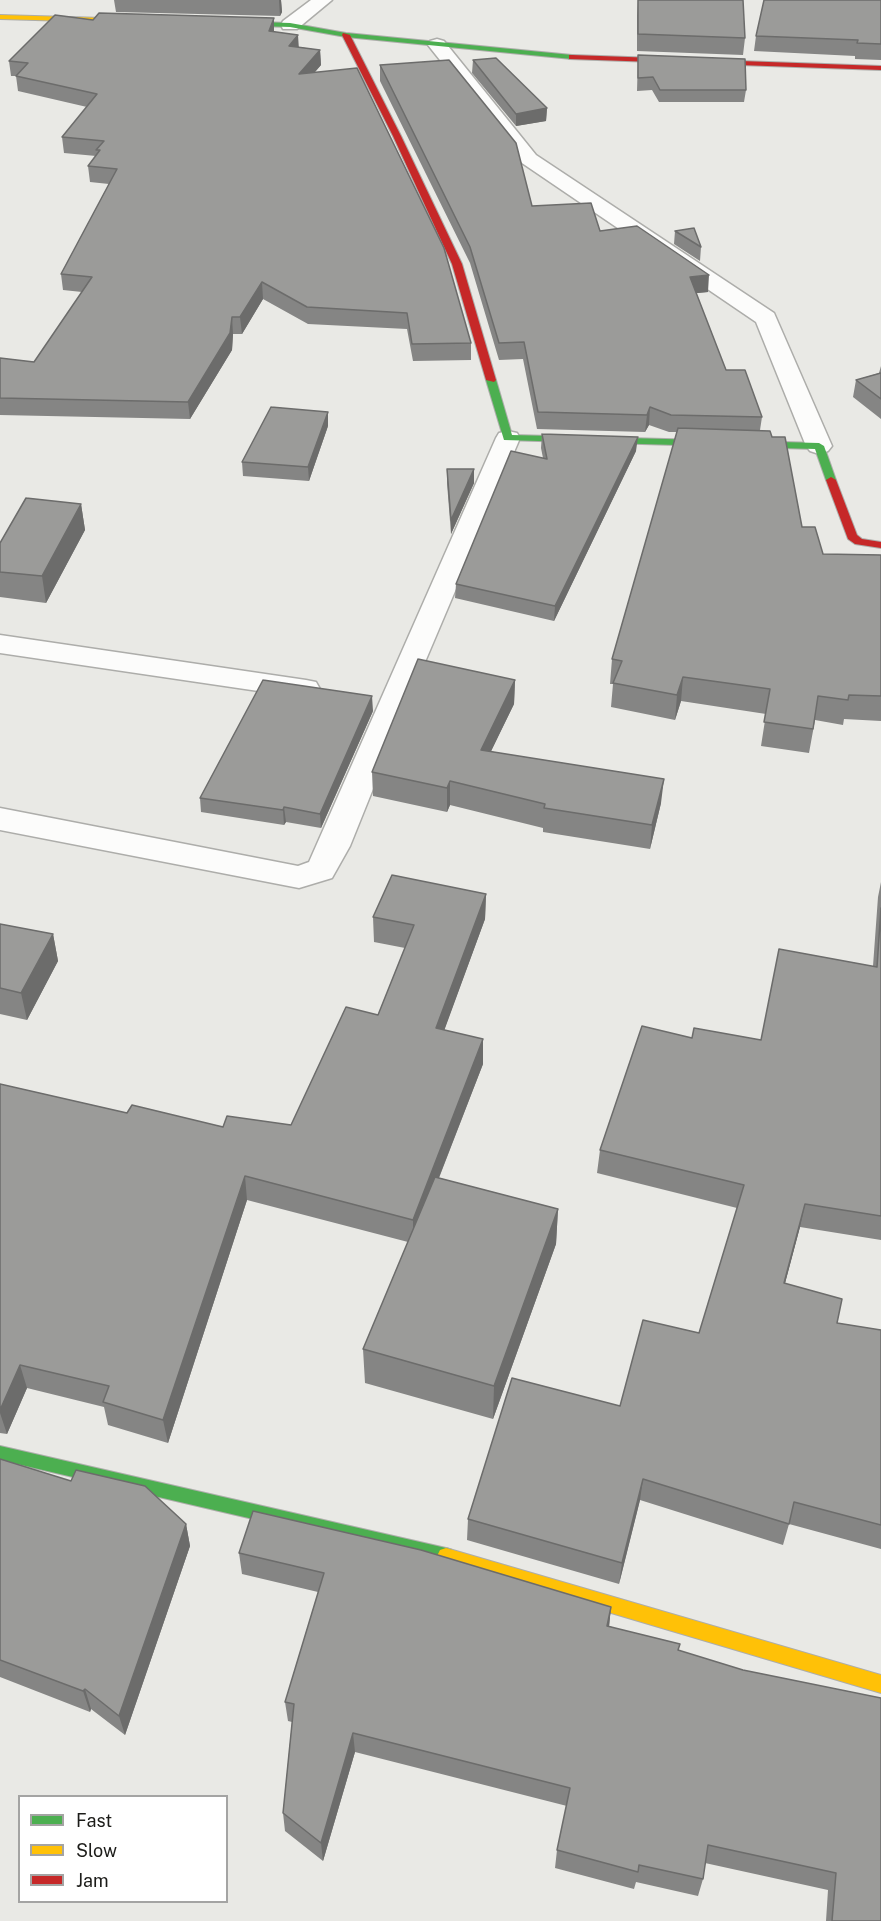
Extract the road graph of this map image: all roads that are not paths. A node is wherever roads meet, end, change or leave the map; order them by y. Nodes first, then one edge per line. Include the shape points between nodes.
1 (323, 0) edge
2 (0, 17) edge
3 (151, 21) edge
4 (221, 23) edge
5 (290, 25) junction
6 (346, 35) junction
7 (436, 45) junction
8 (881, 68) edge
9 (508, 438) junction
10 (819, 446) junction
11 (881, 545) edge
12 (0, 644) edge
13 (336, 693) edge
14 (0, 819) edge
15 (0, 1453) edge
16 (881, 1684) edge

1 - 5 street
2 - 3 street
4 - 5 street
5 - 6 street
6 - 7 street
6 - 9 street via 457,264
7 - 8 street via 586,58
7 - 10 street via 529,159 766,318
9 - 10 street
9 - 14 street via 382,700 334,846 321,870 298,877
10 - 11 street via 852,537
12 - 13 street
15 - 16 street via 422,1549

